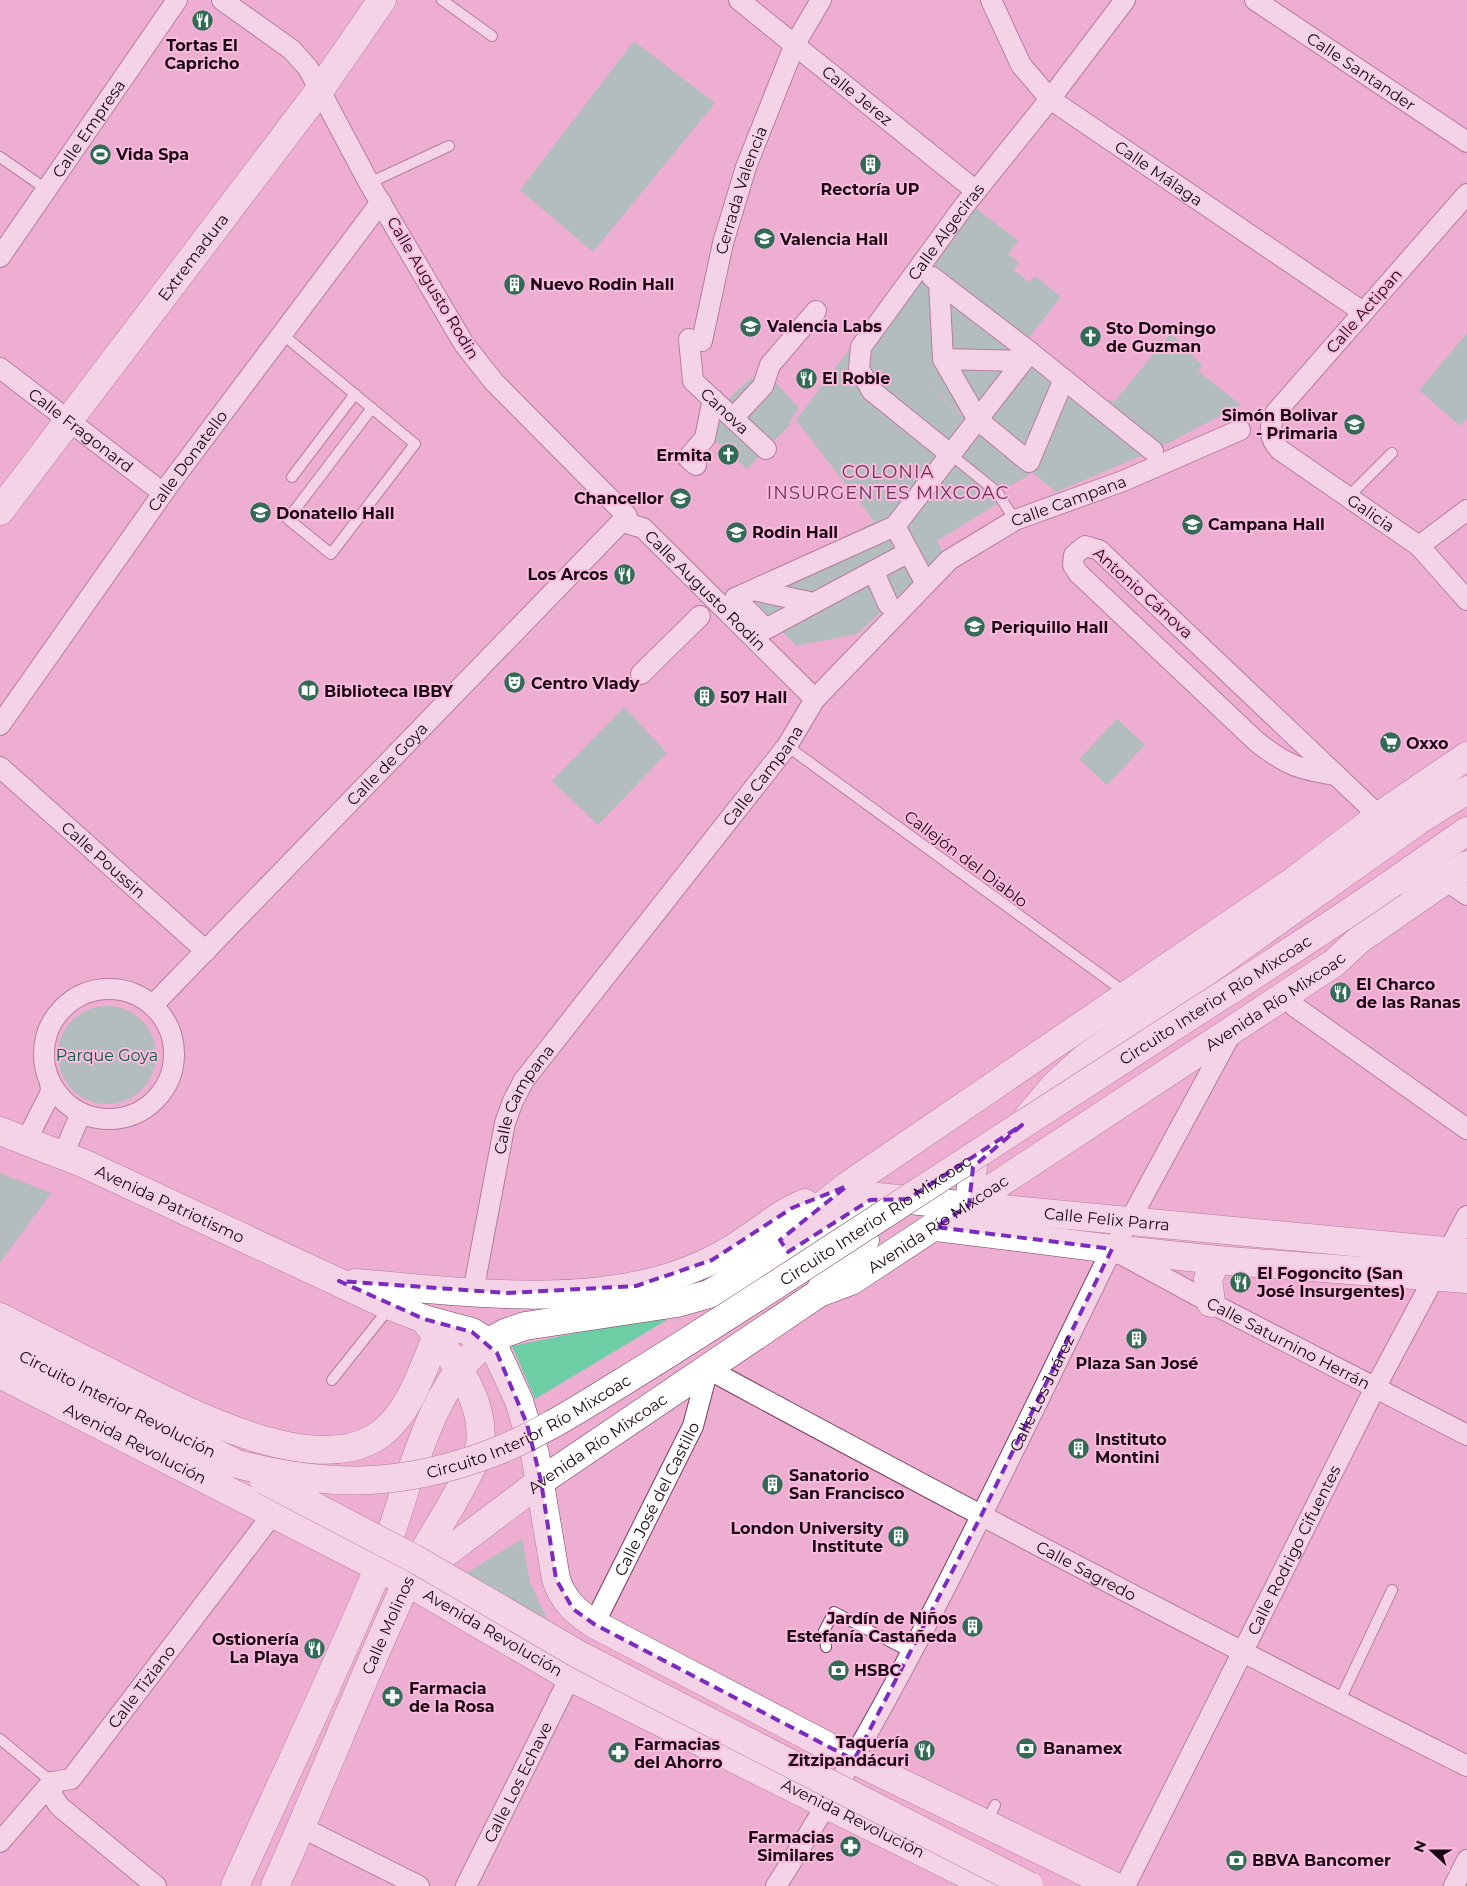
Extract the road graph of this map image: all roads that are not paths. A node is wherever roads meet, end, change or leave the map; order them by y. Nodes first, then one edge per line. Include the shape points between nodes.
1 (177, 0) edge
2 (222, 0) edge
3 (382, 0) edge
4 (442, 0) edge
5 (739, 0) edge
6 (821, 0) edge
7 (991, 0) edge
8 (1125, 0) edge
9 (1255, 0) edge
10 (492, 36) dead end
11 (794, 44) junction
12 (318, 91) junction
13 (1050, 99) junction
14 (1467, 142) edge
15 (449, 146) dead end
16 (0, 157) edge
17 (369, 183) junction
18 (46, 188) junction
19 (976, 191) junction
20 (1467, 194) edge
21 (381, 202) junction
22 (0, 257) edge
23 (921, 268) dead end
24 (939, 282) junction
25 (816, 311) dead end
26 (1363, 312) junction
27 (282, 334) junction
28 (696, 340) joint
29 (1026, 357) junction
30 (943, 359) junction
31 (0, 368) edge
32 (1064, 380) junction
33 (355, 394) junction
34 (713, 399) junction
35 (372, 408) junction
36 (733, 418) junction
37 (69, 420) junction
38 (978, 420) junction
39 (1240, 430) dead end
40 (1270, 434) joint
41 (766, 450) dead end
42 (1153, 451) dead end
43 (1392, 453) dead end
44 (950, 454) junction
45 (696, 465) dead end
46 (292, 478) dead end
47 (163, 493) junction
48 (1348, 497) junction
49 (1467, 510) edge
50 (0, 511) edge
51 (1015, 520) junction
52 (622, 522) junction
53 (895, 526) junction
54 (1419, 546) junction
55 (909, 552) junction
56 (874, 572) junction
57 (926, 584) junction
58 (744, 594) junction
59 (1467, 600) edge
60 (814, 603) junction
61 (888, 604) dead end
62 (700, 616) dead end
63 (641, 674) dead end
64 (814, 699) junction
65 (0, 725) edge
66 (787, 746) junction
67 (1467, 756) edge
68 (0, 767) edge
69 (1336, 775) junction
70 (1467, 790) edge
71 (1379, 816) junction
72 (1467, 831) edge
73 (1460, 880) edge
74 (206, 951) junction
75 (1128, 995) junction
76 (153, 1005) junction
77 (1294, 1006) dead end
78 (1233, 1030) junction
79 (50, 1081) junction
80 (81, 1114) junction
81 (1467, 1129) edge
82 (0, 1131) edge
83 (26, 1141) junction
84 (63, 1155) junction
85 (972, 1167) junction
86 (847, 1186) junction
87 (924, 1200) junction
88 (969, 1205) junction
89 (1467, 1216) edge
90 (1129, 1222) junction
91 (936, 1227) junction
92 (1112, 1249) junction
93 (1458, 1252) edge
94 (1217, 1260) junction
95 (764, 1261) junction
96 (1435, 1276) junction
97 (1467, 1279) edge
98 (339, 1281) junction
99 (473, 1292) junction
100 (819, 1293) junction
101 (1211, 1303) junction
102 (391, 1306) junction
103 (0, 1317) edge
104 (430, 1328) junction
105 (488, 1342) junction
106 (0, 1344) edge
107 (458, 1369) junction
108 (708, 1369) junction
109 (4, 1379) edge
110 (332, 1380) dead end
111 (1375, 1388) junction
112 (1467, 1435) edge
113 (237, 1464) junction
114 (541, 1481) junction
115 (272, 1515) junction
116 (981, 1516) junction
117 (378, 1568) junction
118 (407, 1582) junction
119 (1392, 1590) dead end
120 (594, 1624) junction
121 (826, 1646) dead end
122 (910, 1652) junction
123 (1241, 1652) junction
124 (570, 1677) junction
125 (1338, 1702) junction
126 (0, 1739) edge
127 (854, 1760) junction
128 (1467, 1766) edge
129 (52, 1782) junction
130 (827, 1806) junction
131 (302, 1827) junction
132 (0, 1842) edge
133 (1467, 1860) edge
134 (156, 1886) edge
135 (235, 1886) edge
136 (275, 1886) edge
137 (420, 1886) edge
138 (466, 1886) edge
139 (776, 1886) edge
140 (990, 1886) edge
141 (1029, 1886) edge
142 (1114, 1886) edge
143 (1125, 1886) edge
144 (1454, 1886) edge

1 - 18 street, Calle Empresa
2 - 12 street, Calle Augusto Rodin via 292,50 308,68
3 - 12 main road, Extremadura
4 - 10 lane
5 - 11 street, Calle Jerez
6 - 11 street, Cerrada Valencia
7 - 13 street, Calle Málaga via 1021,65
8 - 13 street, Calle Algeciras
9 - 14 street, Calle Santander
11 - 19 street, Calle Jerez
11 - 28 street, Cerrada Valencia via 746,166
12 - 17 street, Calle Augusto Rodin
12 - 37 main road, Extremadura
13 - 19 street, Calle Algeciras
13 - 26 street, Calle Málaga
15 - 17 lane
16 - 18 lane
17 - 21 street, Calle Augusto Rodin
18 - 22 street, Calle Empresa
19 - 44 street, Calle Algeciras via 865,341 858,363 860,376 872,391
20 - 26 street, Calle Actipan
21 - 27 street, Calle Donatello
21 - 52 street, Calle Augusto Rodin via 474,358 627,516
23 - 24 street
24 - 29 street
24 - 30 street
25 - 36 street via 770,365 763,386
26 - 40 street, Calle Actipan via 1276,412
27 - 33 lane
27 - 47 street, Calle Donatello
28 - 34 street, Canova via 693,381
29 - 30 street
29 - 32 street
29 - 38 street
30 - 38 street
31 - 37 street, Calle Fragonard
32 - 38 street via 1029,462
32 - 42 street
33 - 35 lane
33 - 46 lane
34 - 36 street, Canova
34 - 45 street via 705,438 688,458
35 - 35 lane via 415,444 331,554 288,519
36 - 41 street, Canova
37 - 47 street, Calle Fragonard
37 - 50 main road, Extremadura
38 - 44 street
39 - 51 street, Calle Campana via 1123,481
40 - 48 street, Galicia via 1280,450
43 - 48 lane
44 - 51 lane via 997,492
44 - 53 street
47 - 65 street, Calle Donatello
48 - 54 street, Galicia
49 - 54 street
51 - 57 street, Calle Campana via 949,560
52 - 64 street, Calle Augusto Rodin via 643,528
52 - 74 street, Calle de Goya
53 - 55 street
53 - 58 street
54 - 59 street, Galicia
55 - 56 street
55 - 57 street
56 - 60 street
56 - 61 street
57 - 64 street, Calle Campana
58 - 60 street
58 - 60 street via 766,629
62 - 63 street
64 - 66 street, Calle Campana
66 - 75 lane, Callejón del Diablo
66 - 99 street, Calle Campana via 524,1080 505,1123
67 - 71 main road
68 - 74 street, Calle Poussin
69 - 69 street, Antonio Cánova via 1099,550 1085,546 1076,551 1072,565 1078,573 1257,742 1278,759 1301,770
69 - 71 street, Antonio Cánova
70 - 85 main road via 1419,820 1085,1058 1056,1084 1014,1134
71 - 75 main road via 1295,880
72 - 113 main road, Circuito Interior Río Mixcoac, bridge via 1247,981 714,1325 523,1439 492,1453 448,1466 367,1481 299,1478
73 - 78 main road, Avenida Río Mixcoac via 1360,939 1334,963
74 - 76 street, Calle de Goya
75 - 86 main road
76 - 79 street via 138,995 116,989 93,991 73,1000 56,1016 47,1037 44,1059
76 - 80 street via 164,1019 174,1043 173,1069 162,1093 153,1103 130,1116 104,1119
77 - 81 street
78 - 88 main road, Avenida Río Mixcoac
78 - 90 street, Calle Los Juárez
79 - 80 street via 66,1103
79 - 83 street via 51,1092
80 - 84 street
82 - 83 main road, Avenida Patriotismo
83 - 84 main road, Avenida Patriotismo
84 - 98 main road, Avenida Patriotismo
85 - 87 main road
85 - 88 main road
86 - 95 main road via 786,1235
86 - 99 main road via 792,1208 712,1260 660,1280 613,1290 544,1294
87 - 88 main road, Calle Felix Parra
87 - 95 main road, Calle Felix Parra via 877,1197 799,1245
87 - 100 main road via 837,1258
88 - 90 main road, Calle Felix Parra
88 - 91 main road, Avenida Río Mixcoac
89 - 93 street, Calle Rodrigo Cifuentes
90 - 92 street, Calle Los Juárez
90 - 93 main road, Calle Felix Parra
91 - 92 main road, Calle Felix Parra
91 - 100 main road, Avenida Río Mixcoac via 851,1281
92 - 94 main road, Calle Felix Parra
92 - 101 street, Calle Saturnino Herrán
92 - 116 street, Calle Los Juárez
93 - 96 street, Calle Rodrigo Cifuentes
94 - 96 main road, Calle Felix Parra
94 - 101 main road via 1208,1279
95 - 105 main road via 724,1286 688,1301 525,1326
96 - 97 main road, Calle Felix Parra
96 - 111 street, Calle Rodrigo Cifuentes
98 - 99 main road, Avenida Patriotismo
98 - 102 main road, Avenida Patriotismo
100 - 108 main road, Avenida Río Mixcoac
101 - 111 street, Calle Saturnino Herrán
102 - 104 main road, Avenida Patriotismo
102 - 110 lane
103 - 104 main road via 177,1407 257,1438 315,1450 340,1449 363,1443 388,1427 408,1401
104 - 105 main road, Avenida Patriotismo via 472,1332
104 - 107 main road, Calle Molinos
105 - 107 main road, Calle Molinos
105 - 114 main road via 504,1365 519,1400
106 - 113 main road, Circuito Interior Revolución
107 - 117 main road, Calle Molinos via 431,1422
107 - 118 main road, Calle Molinos via 476,1406 480,1445 460,1490
108 - 114 main road, Avenida Río Mixcoac
108 - 116 street, Calle Sagredo
108 - 120 street, Calle José del Castillo via 693,1426
109 - 115 main road, Avenida Revolución
111 - 112 street, Calle Saturnino Herrán
111 - 123 street, Calle Rodrigo Cifuentes
113 - 141 main road, bridge via 414,1559 581,1656
114 - 118 main road, Avenida Río Mixcoac
114 - 120 main road via 560,1590 573,1609
115 - 117 main road, Avenida Revolución
115 - 129 street, Calle Tiziano via 71,1780
116 - 122 street, Calle Los Juárez
116 - 123 street, Calle Sagredo
117 - 118 main road, Avenida Revolución
117 - 135 main road, Calle Molinos
118 - 124 main road, Avenida Revolución
118 - 131 main road, Calle Molinos
119 - 125 lane
120 - 127 main road
121 - 122 lane via 824,1631 834,1612
122 - 127 street, Calle Los Juárez
123 - 125 street, Calle Sagredo
123 - 143 street, Calle Rodrigo Cifuentes
124 - 130 main road, Avenida Revolución
124 - 138 street, Calle Los Echave
125 - 128 street, Calle Sagredo
126 - 129 lane
127 - 130 street, Calle Los Juárez
127 - 142 main road via 991,1814
129 - 132 street
129 - 134 street via 52,1795 59,1806
130 - 139 street, Calle Los Juárez
130 - 140 main road, Avenida Revolución via 961,1878
131 - 136 main road, Calle Molinos
131 - 137 street
133 - 144 street

